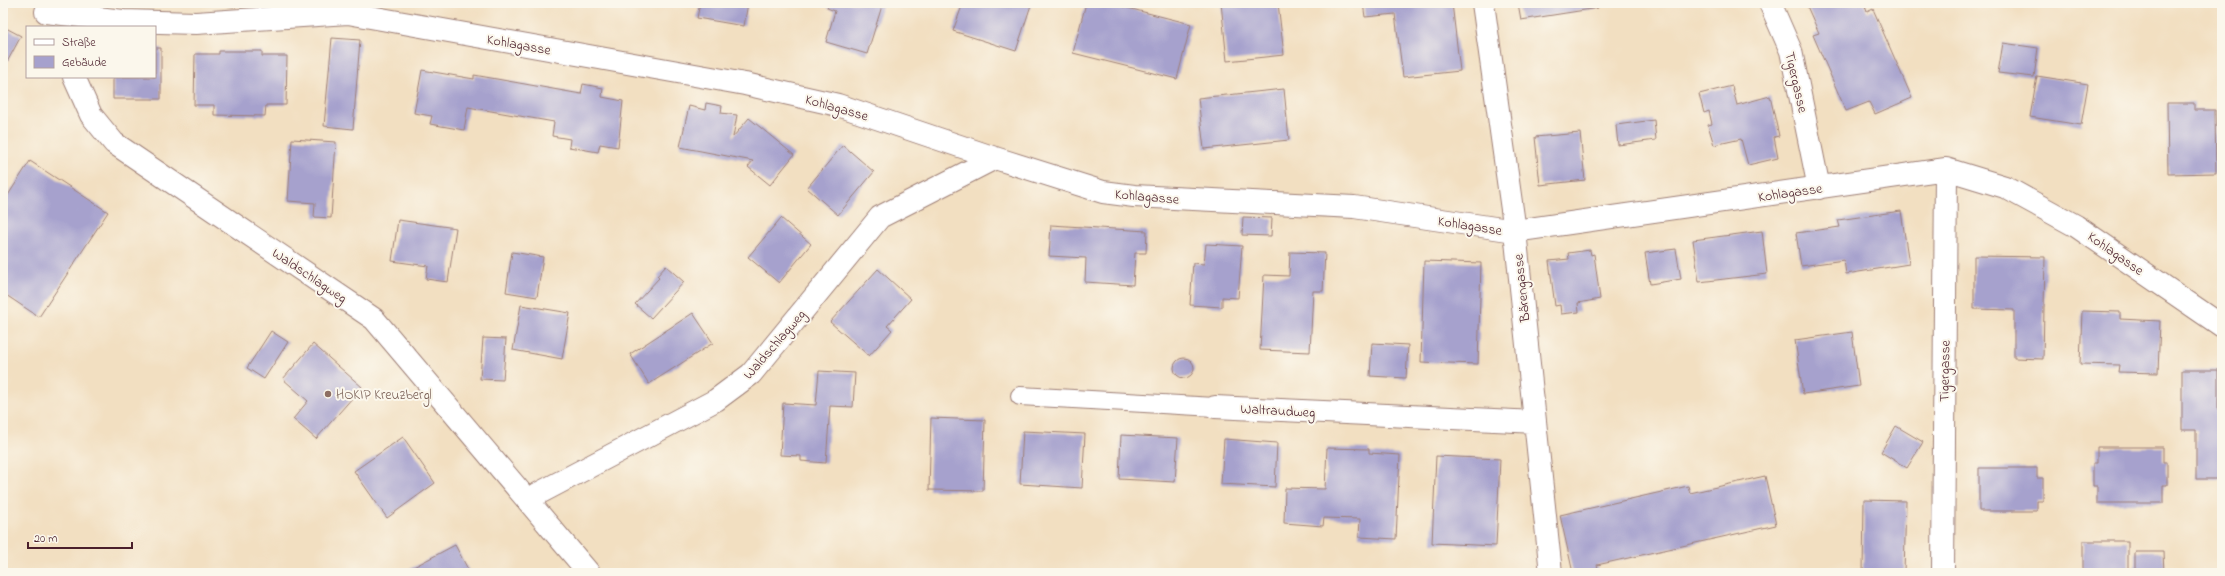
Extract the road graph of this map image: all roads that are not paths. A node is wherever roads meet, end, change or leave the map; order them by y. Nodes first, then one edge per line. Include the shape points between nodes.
1 (1483, 3) edge
2 (1770, 3) edge
3 (43, 14) edge
4 (74, 78) edge
5 (995, 158) junction
6 (1946, 169) junction
7 (1819, 188) junction
8 (1515, 231) junction
9 (2222, 326) edge
10 (1020, 396) dead end
11 (1215, 407) joint
12 (1535, 422) junction
13 (528, 499) junction
14 (589, 573) edge
15 (1551, 573) edge
16 (1943, 573) edge

1 - 8 street, Bärengasse
2 - 7 street, Tigergasse via 1791,52
3 - 5 street, Kohlagasse via 123,22 196,23 348,13 753,86 838,105
4 - 13 street, Waldschlagweg via 91,116 114,143 374,319
5 - 8 street, Kohlagasse via 1103,192 1134,196 1354,207
5 - 13 street, Waldschlagweg via 880,217 751,374 716,400
6 - 7 street, Kohlagasse
6 - 9 street, Kohlagasse via 2005,187 2076,226
6 - 16 street, Tigergasse
7 - 8 street, Kohlagasse
8 - 12 street, Bärengasse
10 - 11 lane, Waltraudweg
11 - 12 street, Waltraudweg
12 - 15 street, Bärengasse
13 - 14 street, Waldschlagweg

